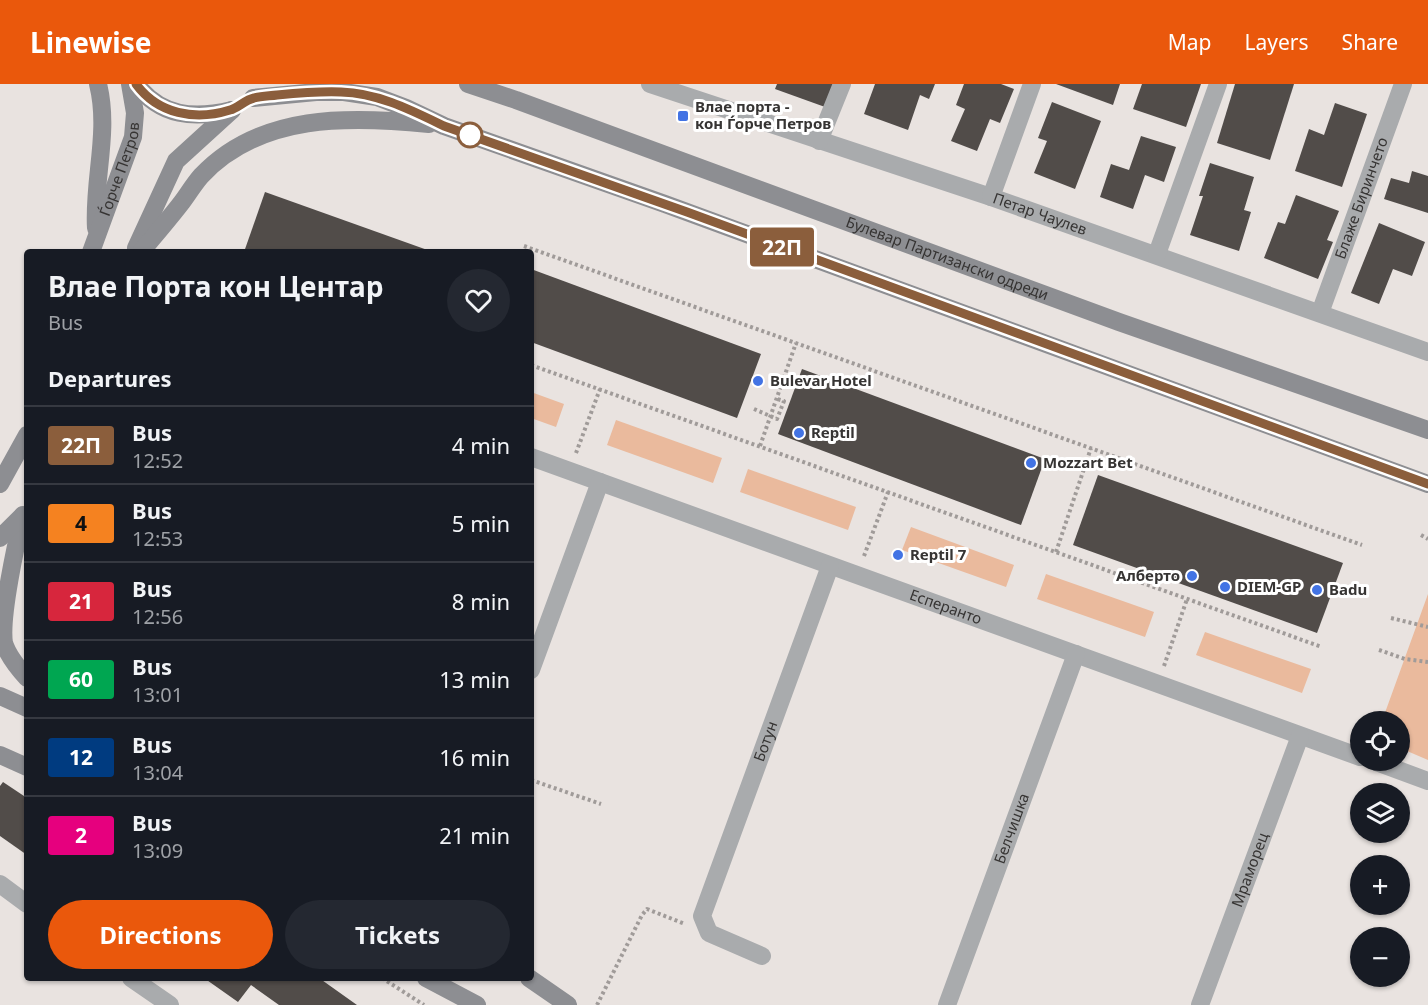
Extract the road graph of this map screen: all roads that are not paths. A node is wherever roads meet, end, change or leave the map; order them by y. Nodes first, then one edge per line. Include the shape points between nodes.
1 (98, 84) edge
2 (129, 84) edge
3 (136, 84) edge
4 (267, 84) edge
5 (468, 84) edge
6 (495, 84) edge
7 (842, 84) edge
8 (1032, 84) edge
9 (1218, 84) edge
10 (1403, 84) edge
11 (658, 85) edge
12 (254, 98) junction
13 (516, 100) junction
14 (232, 110) junction
15 (444, 126) junction
16 (819, 141) junction
17 (991, 197) junction
18 (93, 244) edge
19 (135, 249) edge
20 (143, 249) edge
21 (1157, 254) junction
22 (1320, 313) junction
23 (1428, 352) edge
24 (1428, 430) edge
25 (24, 440) edge
26 (534, 459) edge
27 (600, 482) junction
28 (0, 484) edge
29 (1428, 484) edge
30 (24, 512) edge
31 (24, 516) edge
32 (0, 538) edge
33 (830, 566) junction
34 (1076, 654) junction
35 (534, 662) edge
36 (24, 675) edge
37 (0, 696) edge
38 (24, 707) edge
39 (1300, 736) junction
40 (1350, 754) edge
41 (0, 755) edge
42 (24, 766) edge
43 (1401, 771) edge
44 (1428, 781) edge
45 (0, 884) edge
46 (24, 902) edge
47 (762, 956) dead end
48 (135, 981) edge
49 (432, 981) edge
50 (533, 981) edge
51 (170, 1005) edge
52 (477, 1005) edge
53 (568, 1005) edge
54 (947, 1005) edge
55 (1200, 1005) edge

1 - 18 street via 103,127
2 - 18 street, Ѓорче Петров via 135,113 133,138
3 - 14 street via 161,107 184,114
4 - 12 street
5 - 13 street, Булевар Партизански одреди
6 - 13 street
7 - 16 street
8 - 17 street
9 - 21 street
10 - 22 street, Блаже Биринчето
11 - 16 street, Петар Чаулев
12 - 14 street
12 - 15 street via 344,92 377,97
13 - 24 street, Булевар Партизански одреди via 1119,322
14 - 19 street via 177,161
15 - 20 street via 342,119 276,129 227,153 200,177
15 - 29 street
16 - 17 street, Петар Чаулев
17 - 21 street, Петар Чаулев
21 - 22 street, Петар Чаулев
22 - 23 street, Петар Чаулев
25 - 28 street
26 - 27 street, Есперанто
27 - 33 street, Есперанто
27 - 35 street
30 - 32 street
31 - 36 street via 2,622 3,642
33 - 34 street, Есперанто
33 - 47 street, Ботун via 702,916 709,933
34 - 39 street, Есперанто
34 - 54 street, Белчишка
37 - 38 street
39 - 40 street, Есперанто
39 - 55 street, Мраморец
41 - 42 street
43 - 44 street
45 - 46 street
48 - 51 street
49 - 52 street
50 - 53 street

